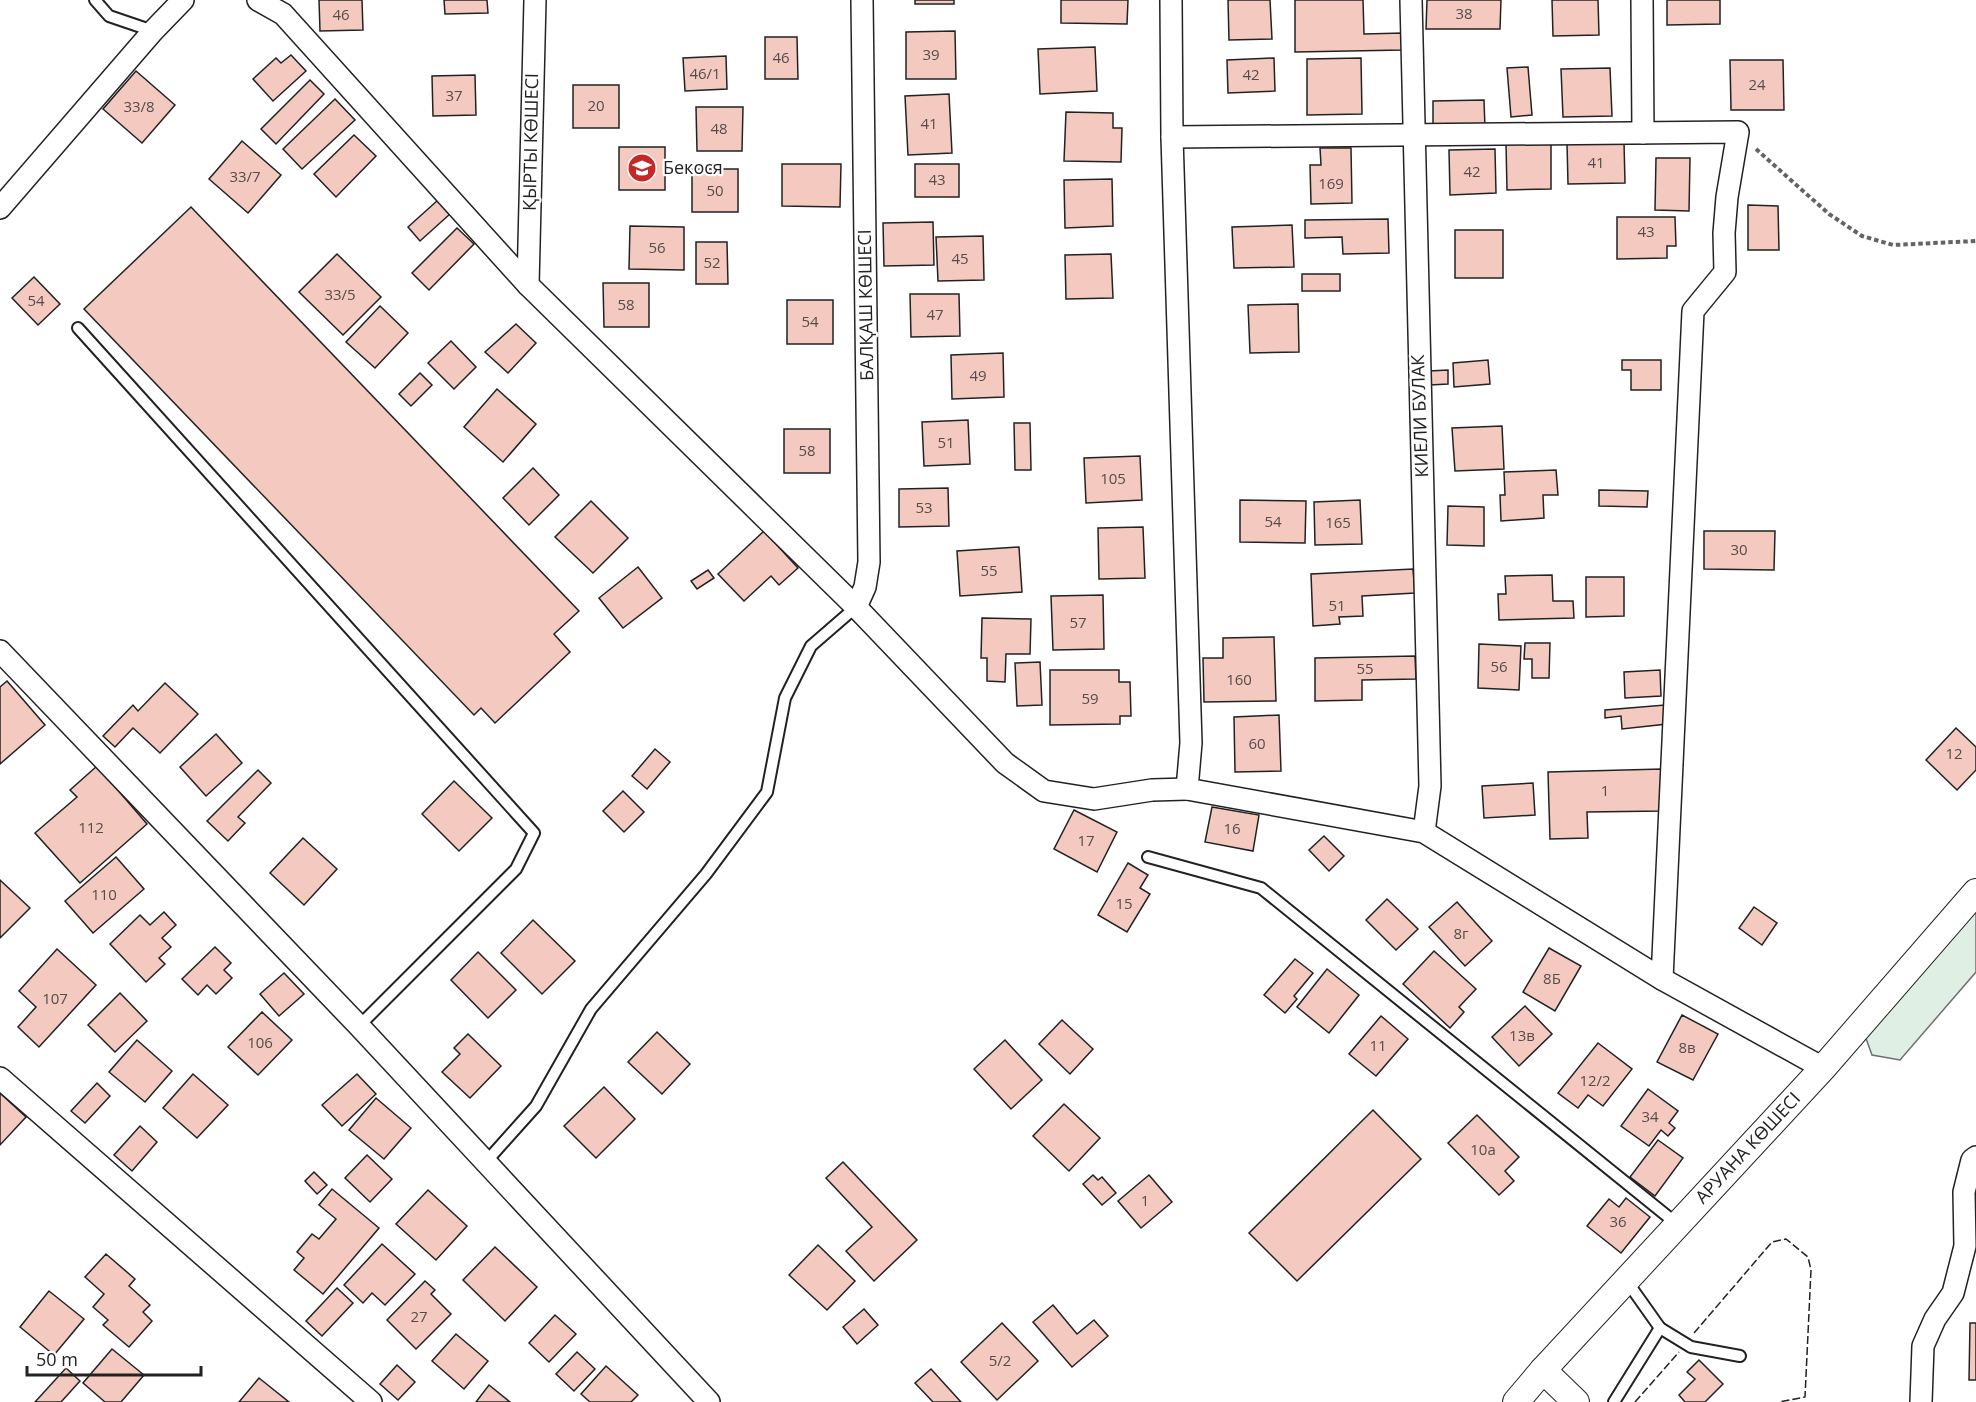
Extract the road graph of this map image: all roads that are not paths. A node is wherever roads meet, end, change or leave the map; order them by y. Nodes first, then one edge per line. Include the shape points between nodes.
1 (95, 0) edge
2 (183, 0) edge
3 (258, 0) edge
4 (535, 0) edge
5 (862, 0) edge
6 (1171, 0) edge
7 (1411, 0) edge
8 (1642, 0) edge
9 (283, 7) edge
10 (153, 32) junction
11 (1413, 134) junction
12 (1643, 134) junction
13 (1172, 137) junction
14 (0, 208) edge
15 (528, 285) junction
16 (78, 328) dead end
17 (856, 607) junction
18 (0, 651) edge
19 (1187, 789) junction
20 (1424, 832) junction
21 (1148, 857) dead end
22 (1976, 892) edge
23 (1662, 979) junction
24 (359, 1026) junction
25 (1823, 1068) junction
26 (0, 1078) edge
27 (1976, 1157) edge
28 (485, 1163) junction
29 (1677, 1224) junction
30 (1626, 1280) junction
31 (1660, 1328) junction
32 (1740, 1356) dead end
33 (1543, 1370) junction
34 (371, 1402) edge
35 (709, 1402) edge
36 (1517, 1402) edge
37 (1576, 1402) edge
38 (1614, 1402) edge
39 (1921, 1402) edge

1 - 10 lane via 109,16
2 - 10 street
3 - 9 street
4 - 15 street, ҚЫРТЫ КӨШЕСІ
5 - 17 street, БАЛҚАШ КӨШЕСІ via 869,562 865,587
6 - 13 street
7 - 11 street, КИЕЛИ БУЛАК
8 - 12 street
9 - 15 street
10 - 14 street
11 - 12 street
11 - 13 street
11 - 20 street, КИЕЛИ БУЛАК via 1430,786
12 - 23 street via 1738,132 1726,196 1725,272 1693,311
13 - 19 street via 1191,743
15 - 17 street
16 - 24 lane via 534,833 516,868
17 - 19 street via 1005,763 1044,792 1094,799
17 - 28 lane via 812,646 785,698 767,792 706,874 591,1010 536,1106
18 - 24 street
19 - 20 street
20 - 23 street
21 - 29 lane via 1261,888
22 - 25 street, АРУАНА КӨШЕСІ
23 - 25 street
24 - 28 street
25 - 29 street, АРУАНА КӨШЕСІ
26 - 34 street
27 - 39 street via 1964,1192 1965,1246 1953,1293 1923,1346
28 - 35 street
29 - 30 street, АРУАНА КӨШЕСІ
30 - 31 lane
30 - 33 street, АРУАНА КӨШЕСІ
31 - 32 lane via 1691,1347
31 - 38 lane
33 - 36 street, АРУАНА КӨШЕСІ
33 - 37 street

